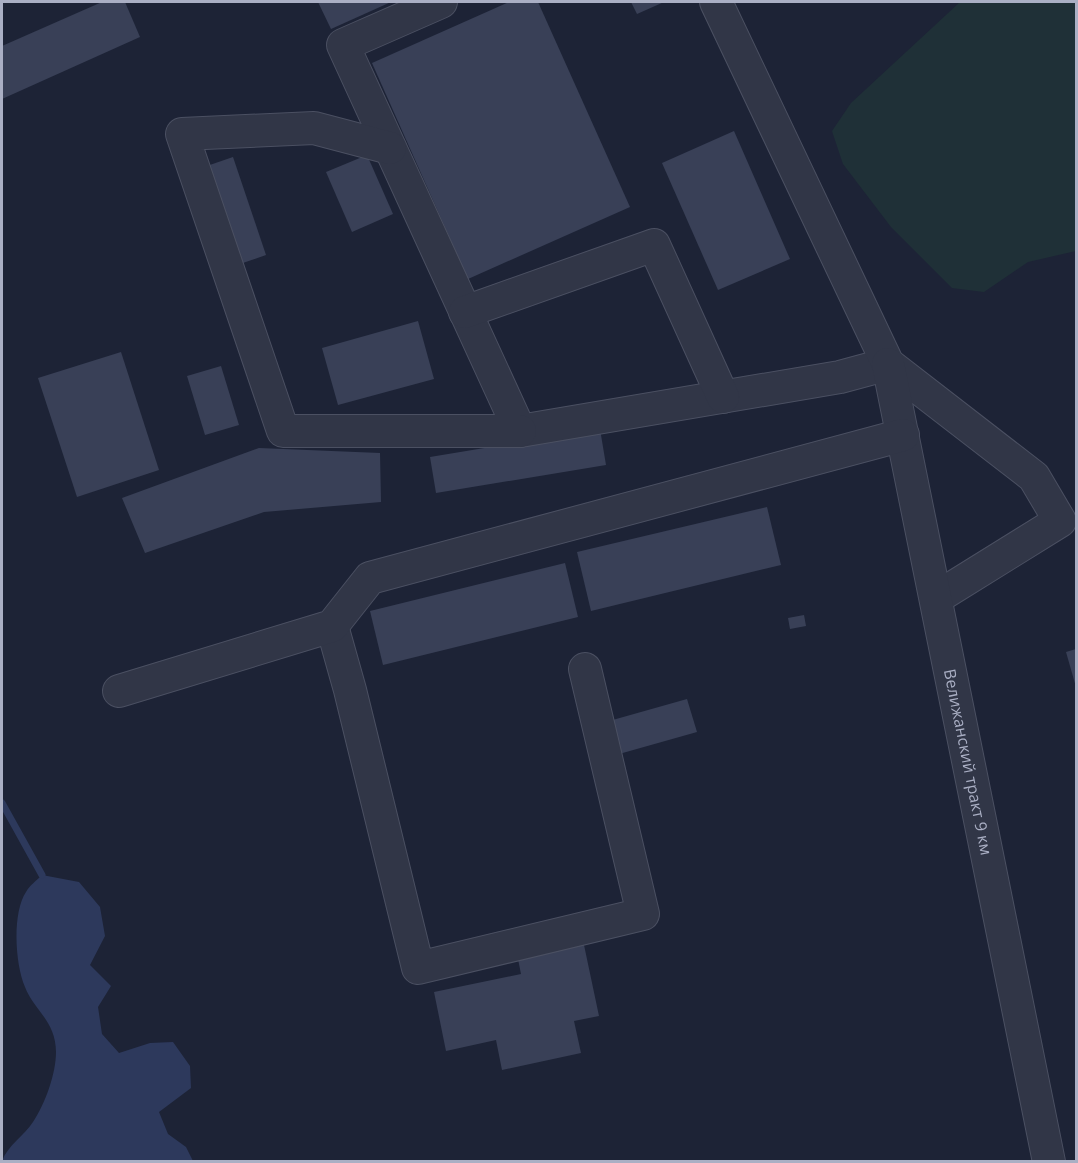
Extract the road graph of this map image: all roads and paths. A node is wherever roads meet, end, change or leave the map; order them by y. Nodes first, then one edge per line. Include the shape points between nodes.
1 (441, 2) edge
2 (716, 2) edge
3 (390, 148) junction
4 (465, 312) junction
5 (888, 364) junction
6 (723, 397) junction
7 (520, 431) junction
8 (903, 435) junction
9 (936, 598) junction
10 (332, 626) junction
11 (585, 669) dead end
12 (119, 691) dead end
13 (1049, 1161) edge

1 - 3 street via 342,45
2 - 5 street
3 - 4 street
3 - 7 street via 314,129 182,134 283,431
4 - 6 street via 654,245
4 - 7 street
5 - 6 street via 840,377
5 - 8 street, Велижанский тракт 9 км
5 - 9 street via 1034,477 1060,521
6 - 7 street
8 - 9 street, Велижанский тракт 9 км
8 - 10 street via 370,579
9 - 13 street, Велижанский тракт 9 км
10 - 11 street via 417,968 643,914
10 - 12 street

